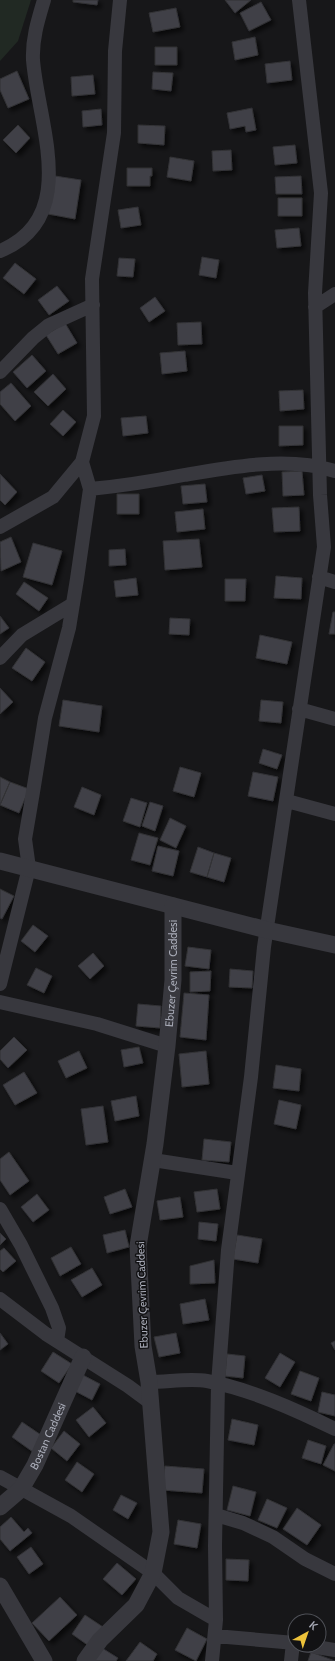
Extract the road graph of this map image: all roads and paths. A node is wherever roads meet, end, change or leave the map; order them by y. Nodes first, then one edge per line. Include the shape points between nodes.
1 (44, 0) edge
2 (120, 0) edge
3 (299, 0) edge
4 (0, 251) edge
5 (328, 302) edge
6 (93, 305) junction
7 (0, 372) edge
8 (82, 462) junction
9 (320, 466) junction
10 (335, 471) edge
11 (90, 489) junction
12 (0, 527) edge
13 (319, 577) junction
14 (335, 582) edge
15 (73, 604) junction
16 (0, 658) edge
17 (299, 709) junction
18 (335, 719) edge
19 (287, 801) junction
20 (335, 814) edge
21 (0, 861) edge
22 (29, 868) junction
23 (173, 906) junction
24 (267, 930) junction
25 (335, 945) edge
26 (1, 978) edge
27 (0, 1002) edge
28 (167, 1046) junction
29 (153, 1160) junction
30 (237, 1174) junction
31 (0, 1209) edge
32 (0, 1299) edge
33 (58, 1341) junction
34 (83, 1357) junction
35 (149, 1382) junction
36 (218, 1384) junction
37 (151, 1403) junction
38 (335, 1430) edge
39 (0, 1477) edge
40 (20, 1489) junction
41 (0, 1507) edge
42 (216, 1515) junction
43 (153, 1573) junction
44 (335, 1574) edge
45 (0, 1586) edge
46 (216, 1620) junction
47 (215, 1636) junction
48 (287, 1643) edge
49 (44, 1661) edge
50 (85, 1661) edge
51 (212, 1661) edge

1 - 4 street via 35,29 33,59 49,159 49,184 45,208 24,238
2 - 6 street via 115,52 114,133 92,279
3 - 5 street via 321,193
5 - 9 street
6 - 7 street via 49,325
6 - 8 street via 94,416
8 - 11 street
8 - 12 street via 53,497
9 - 10 street
9 - 11 street via 251,464
9 - 13 street via 324,547
11 - 15 street
13 - 14 street
13 - 17 street
15 - 16 street via 22,635
15 - 22 street via 46,718 25,839
17 - 18 street
17 - 19 street
19 - 20 street
19 - 24 street
21 - 22 street
22 - 23 street
22 - 26 street
23 - 24 street
23 - 28 street, Ebuzer Çevrim Caddesi via 173,980
24 - 25 street
24 - 30 street via 251,1077
27 - 28 street via 97,1024
28 - 29 street, Ebuzer Çevrim Caddesi
29 - 30 street
29 - 35 street, Ebuzer Çevrim Caddesi via 138,1246 143,1346
30 - 36 street via 228,1250
31 - 33 street via 52,1308 59,1328
32 - 33 street
33 - 34 street
34 - 37 street
34 - 40 street, Bostan Caddesi via 36,1465
35 - 36 street via 205,1381
35 - 37 street, Ebuzer Çevrim Caddesi
36 - 38 street via 287,1406
36 - 42 street
37 - 43 street, Ebuzer Çevrim Caddesi via 161,1532
39 - 40 street
40 - 41 street, Bostan Caddesi
40 - 43 street via 71,1516
42 - 44 street via 243,1523 273,1537
42 - 46 street
43 - 46 street via 178,1598
43 - 50 street, Ebuzer Çevrim Caddesi via 136,1605 100,1640
45 - 49 street
46 - 47 street
47 - 48 street
47 - 51 street

